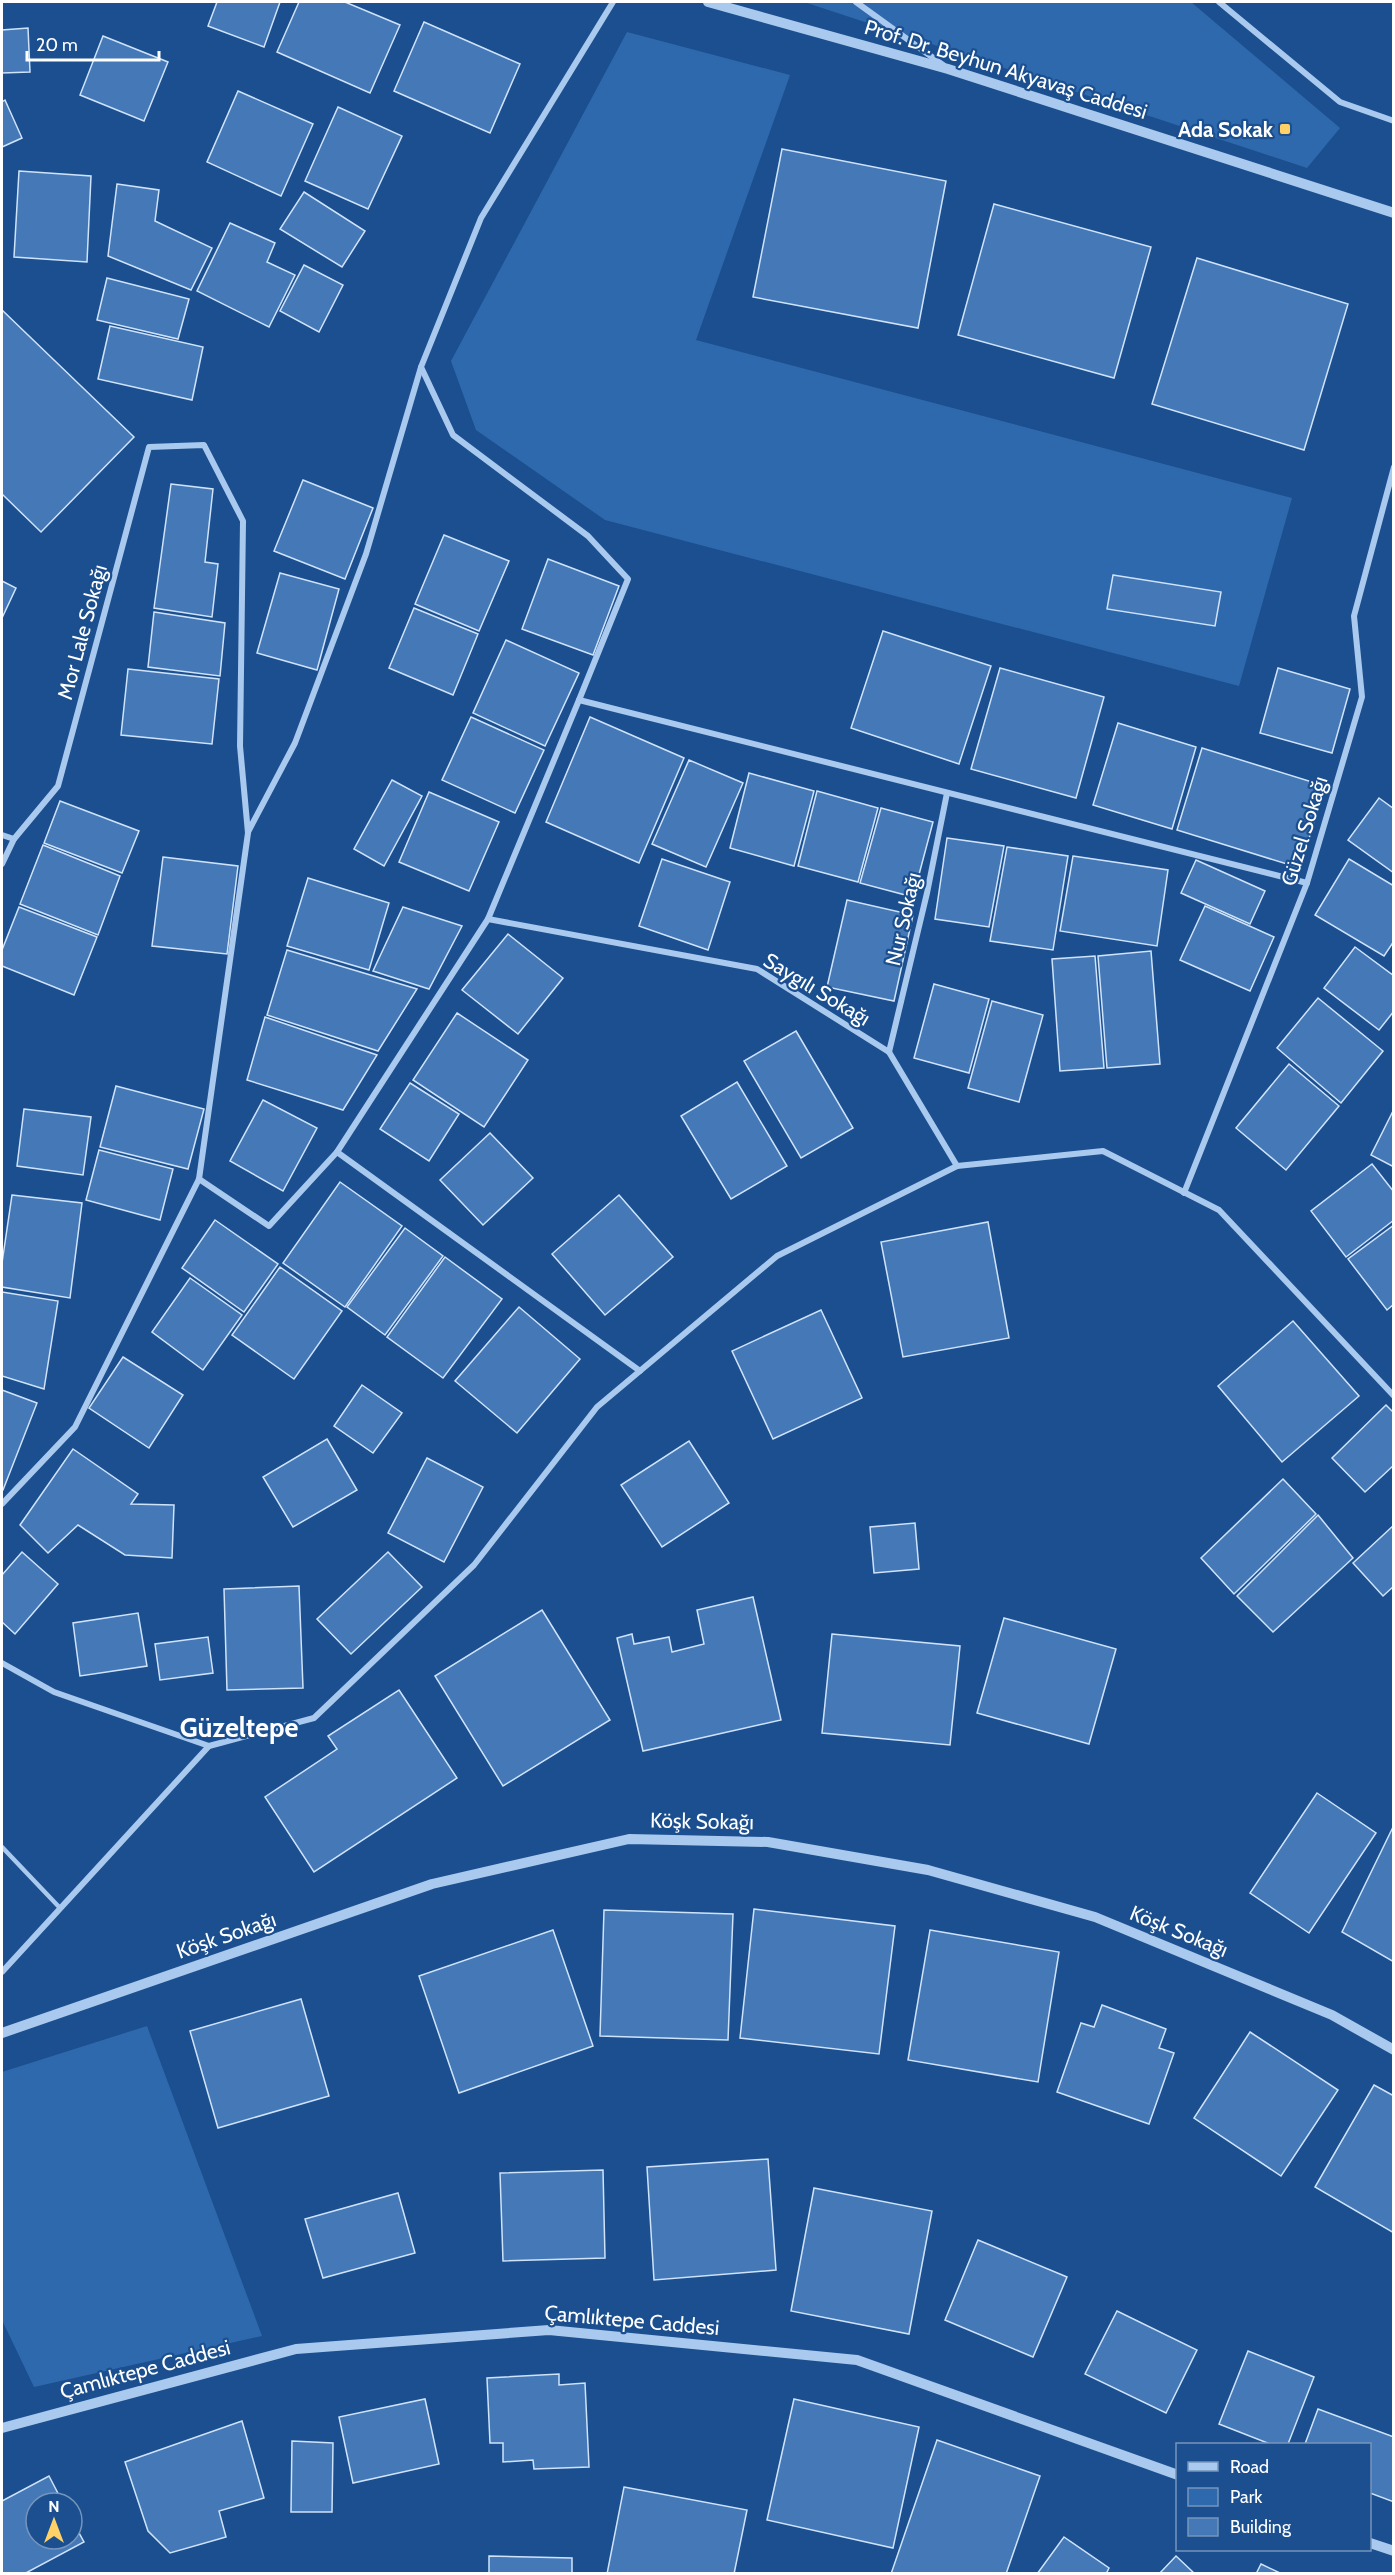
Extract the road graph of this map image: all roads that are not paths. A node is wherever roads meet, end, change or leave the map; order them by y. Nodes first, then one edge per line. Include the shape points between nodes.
1 (613, 2) edge
2 (708, 2) edge
3 (855, 2) edge
4 (1219, 2) edge
5 (948, 69) junction
6 (1394, 121) edge
7 (1394, 213) edge
8 (421, 366) junction
9 (1394, 466) edge
10 (579, 700) junction
11 (947, 793) junction
12 (248, 832) junction
13 (2, 834) edge
14 (14, 839) junction
15 (2, 864) edge
16 (1307, 883) junction
17 (488, 919) junction
18 (889, 1052) junction
19 (337, 1152) junction
20 (957, 1166) junction
21 (199, 1179) junction
22 (1184, 1193) junction
23 (640, 1371) junction
24 (1394, 1396) edge
25 (2, 1504) edge
26 (2, 1663) edge
27 (209, 1746) junction
28 (2, 1847) edge
29 (60, 1908) junction
30 (2, 1972) edge
31 (2, 2033) edge
32 (1394, 2050) edge
33 (2, 2428) edge
34 (1176, 2474) edge
35 (1371, 2543) edge
36 (1394, 2552) edge

1 - 8 street via 481,218
2 - 5 street, Prof. Dr. Beyhun Akyavaş Caddesi
3 - 5 street
4 - 6 street via 1340,102
5 - 7 street, Prof. Dr. Beyhun Akyavaş Caddesi
8 - 10 street via 453,435 588,536 628,579
8 - 12 street via 358,577 296,743
9 - 16 street, Güzel Sokağı via 1354,616 1362,697
10 - 11 street
10 - 17 street
11 - 16 street
11 - 18 street, Nur Sokağı
12 - 14 street, Mor Lale Sokağı via 240,746 243,521 204,445 149,447 58,786
12 - 21 street
13 - 14 street
14 - 15 street, Mor Lale Sokağı
16 - 22 street, Güzel Sokağı
17 - 18 street, Saygılı Sokağı via 757,969
17 - 19 street
18 - 20 street, Saygılı Sokağı
19 - 21 street via 269,1226
19 - 23 street
20 - 22 street via 1103,1151
20 - 23 street via 777,1256
21 - 25 street via 75,1427
22 - 24 street via 1219,1210
23 - 27 street via 597,1407 474,1565 314,1718
26 - 27 street via 54,1692
27 - 29 street
28 - 29 lane
29 - 30 street
31 - 32 street, Köşk Sokağı via 432,1884 629,1839 768,1842 928,1870 1095,1917 1332,2015
33 - 34 street, Çamlıktepe Caddesi via 296,2349 549,2330 857,2360
35 - 36 street

